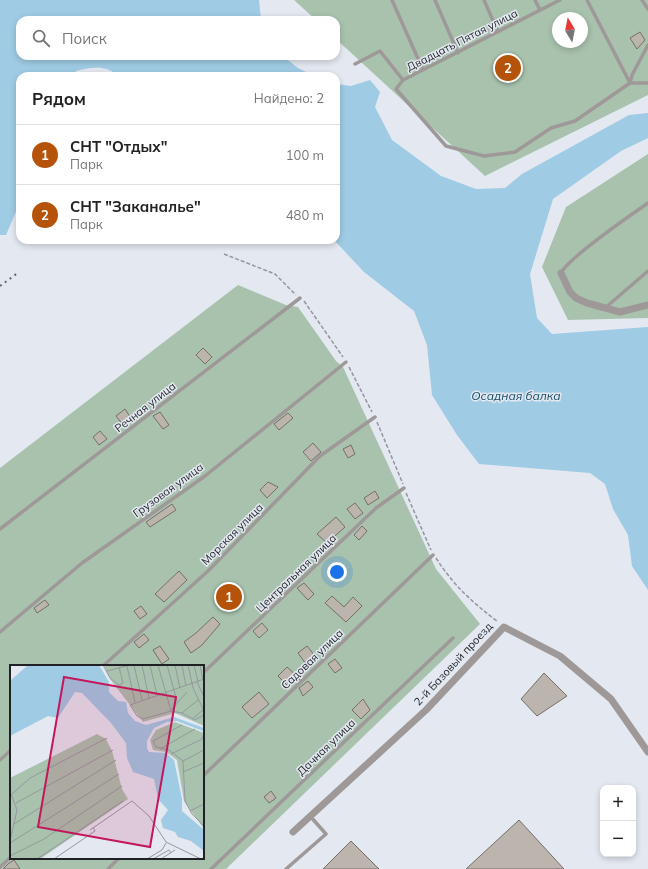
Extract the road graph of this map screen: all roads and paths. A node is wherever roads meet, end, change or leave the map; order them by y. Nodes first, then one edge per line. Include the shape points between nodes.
1 (392, 0) edge
2 (435, 0) edge
3 (484, 0) edge
4 (536, 0) edge
5 (560, 0) edge
6 (587, 0) edge
7 (642, 0) edge
8 (648, 9) edge
9 (540, 10) junction
10 (498, 32) junction
11 (648, 44) edge
12 (458, 53) junction
13 (355, 64) dead end
14 (423, 70) junction
15 (403, 80) junction
16 (630, 83) junction
17 (648, 83) edge
18 (648, 203) edge
19 (224, 254) dead end
20 (648, 271) edge
21 (561, 273) joint
22 (300, 298) junction
23 (648, 305) edge
24 (604, 309) junction
25 (346, 362) junction
26 (374, 417) junction
27 (404, 488) junction
28 (0, 529) edge
29 (433, 555) junction
30 (504, 627) junction
31 (0, 632) edge
32 (453, 638) dead end
33 (104, 665) edge
34 (204, 672) edge
35 (10, 751) edge
36 (648, 752) edge
37 (0, 760) edge
38 (204, 775) edge
39 (310, 816) junction
40 (293, 832) dead end
41 (10, 858) edge
42 (119, 859) edge
43 (0, 867) edge
44 (108, 869) edge
45 (211, 869) edge
46 (286, 869) edge

1 - 14 lane
2 - 12 lane
3 - 10 lane
4 - 9 lane
5 - 9 lane, Двадцать Пятая улица
6 - 16 lane
7 - 8 lane
9 - 10 lane, Двадцать Пятая улица
10 - 12 lane, Двадцать Пятая улица
11 - 16 lane
12 - 14 lane, Двадцать Пятая улица
13 - 15 lane via 380,51
14 - 15 lane, Двадцать Пятая улица
15 - 16 lane, Двадцать Пятая улица via 396,89 446,146 484,156 515,152 551,128 575,121
16 - 17 lane
18 - 21 lane via 563,268
19 - 22 path via 275,274
20 - 24 lane
21 - 24 street via 570,292 576,298
22 - 25 path via 307,304
22 - 28 lane, Речная улица
23 - 24 street via 620,312
25 - 26 path
25 - 31 lane, Грузовая улица via 205,476 82,563
26 - 27 path
26 - 33 lane, Морская улица via 320,456 208,570
27 - 29 path
27 - 34 lane, Центральная улица via 376,508
29 - 30 path via 471,602
29 - 38 lane, Садовая улица
30 - 36 street, 2-й Базовый проезд via 560,656 612,699
30 - 39 street, 2-й Базовый проезд via 426,710
32 - 45 lane, Дачная улица
35 - 37 lane
39 - 40 street, 2-й Базовый проезд
39 - 46 lane via 326,834
41 - 43 lane
42 - 44 lane

